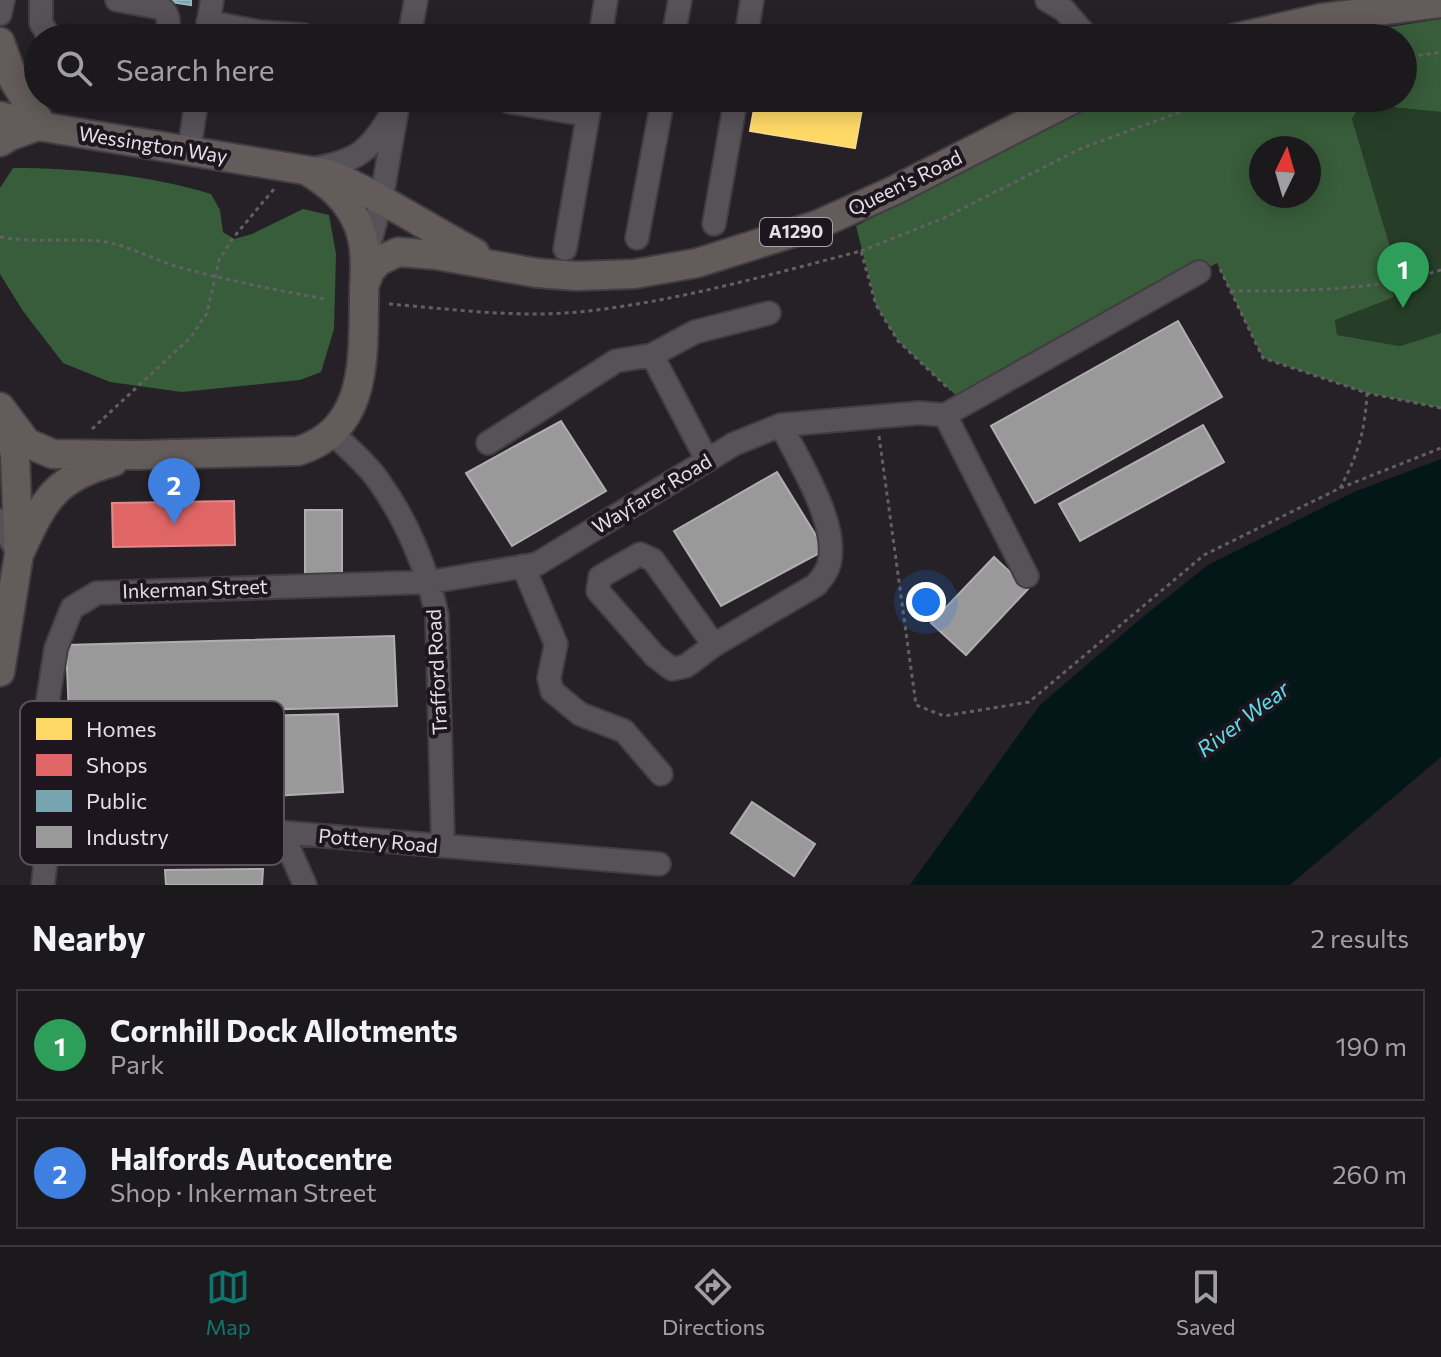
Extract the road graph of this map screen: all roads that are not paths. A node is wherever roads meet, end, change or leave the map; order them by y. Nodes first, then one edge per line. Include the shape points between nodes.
1 (3, 0) edge
2 (41, 0) edge
3 (117, 0) edge
4 (416, 0) edge
5 (606, 0) edge
6 (680, 0) edge
7 (752, 0) edge
8 (1047, 0) edge
9 (1441, 3) edge
10 (0, 14) edge
11 (42, 24) edge
12 (169, 24) edge
13 (412, 24) edge
14 (602, 24) edge
15 (676, 24) edge
16 (748, 24) edge
17 (1076, 24) edge
18 (1296, 24) edge
19 (0, 42) edge
20 (24, 98) edge
21 (33, 112) edge
22 (195, 112) edge
23 (392, 112) edge
24 (396, 112) edge
25 (588, 112) edge
26 (660, 112) edge
27 (734, 112) edge
28 (1048, 112) edge
29 (0, 116) edge
30 (41, 126) junction
31 (0, 142) edge
32 (189, 151) junction
33 (299, 169) junction
34 (381, 201) junction
35 (714, 224) dead end
36 (637, 238) dead end
37 (565, 249) dead end
38 (366, 255) junction
39 (493, 263) junction
40 (1199, 272) road end
41 (364, 286) junction
42 (769, 313) dead end
43 (652, 355) junction
44 (954, 409) junction
45 (4, 414) edge
46 (781, 425) junction
47 (333, 433) junction
48 (488, 443) dead end
49 (53, 454) junction
50 (7, 455) edge
51 (137, 455) junction
52 (707, 460) junction
53 (0, 520) edge
54 (19, 554) junction
55 (523, 566) junction
56 (1027, 576) dead end
57 (362, 582) joint
58 (430, 582) junction
59 (714, 645) junction
60 (0, 672) edge
61 (48, 701) edge
62 (661, 774) dead end
63 (284, 833) edge
64 (284, 838) edge
65 (443, 846) junction
66 (659, 864) dead end
67 (45, 865) edge
68 (43, 885) edge
69 (305, 885) edge

1 - 10 street
2 - 11 street
3 - 12 street via 161,8
4 - 13 street
5 - 14 street
6 - 15 street
7 - 16 street
8 - 17 street
9 - 18 main road
19 - 20 main road
21 - 30 main road
22 - 32 street
23 - 33 street via 363,154 335,165
24 - 34 street
25 - 37 street
26 - 36 street
27 - 35 street
28 - 39 main road, Queen's Road / A1290 via 817,225 697,263 634,274 550,274
29 - 30 main road, Wessington Way / A1290
30 - 31 main road
30 - 32 main road, Wessington Way / A1290
32 - 33 main road, Wessington Way / A1290
33 - 34 main road, A1290 via 329,174
33 - 38 main road, A1290 via 334,187 346,202
34 - 38 street
34 - 39 main road, A1290
38 - 41 main road, A1290
39 - 41 main road, A1290 via 398,252 379,261
40 - 44 street
41 - 47 main road, A1290 via 356,396
42 - 43 street via 695,332
43 - 48 street via 616,361
43 - 52 street
44 - 46 street, Wayfarer Road
44 - 56 street
45 - 49 main road via 27,443
45 - 50 main road
46 - 52 street, Wayfarer Road
46 - 59 street via 828,528 830,561 816,585
47 - 51 main road via 298,451
47 - 58 street, Trafford Road via 379,481
49 - 50 street
49 - 51 main road
50 - 54 main road
51 - 54 main road via 87,469 53,493 39,509
52 - 55 street, Wayfarer Road via 537,564
53 - 54 street
54 - 60 main road
55 - 58 street, Wayfarer Road
55 - 62 street via 556,644 549,678 552,691 580,714 624,731
57 - 58 street, Wayfarer Road
57 - 61 street, Inkerman Street via 97,593 72,608 56,648
58 - 65 street, Trafford Road via 437,615
59 - 59 street via 686,666 672,669 598,591 600,577 640,554 653,560
63 - 65 street, Pottery Road
64 - 69 street
65 - 66 street, Pottery Road
67 - 68 street, Inkerman Street

